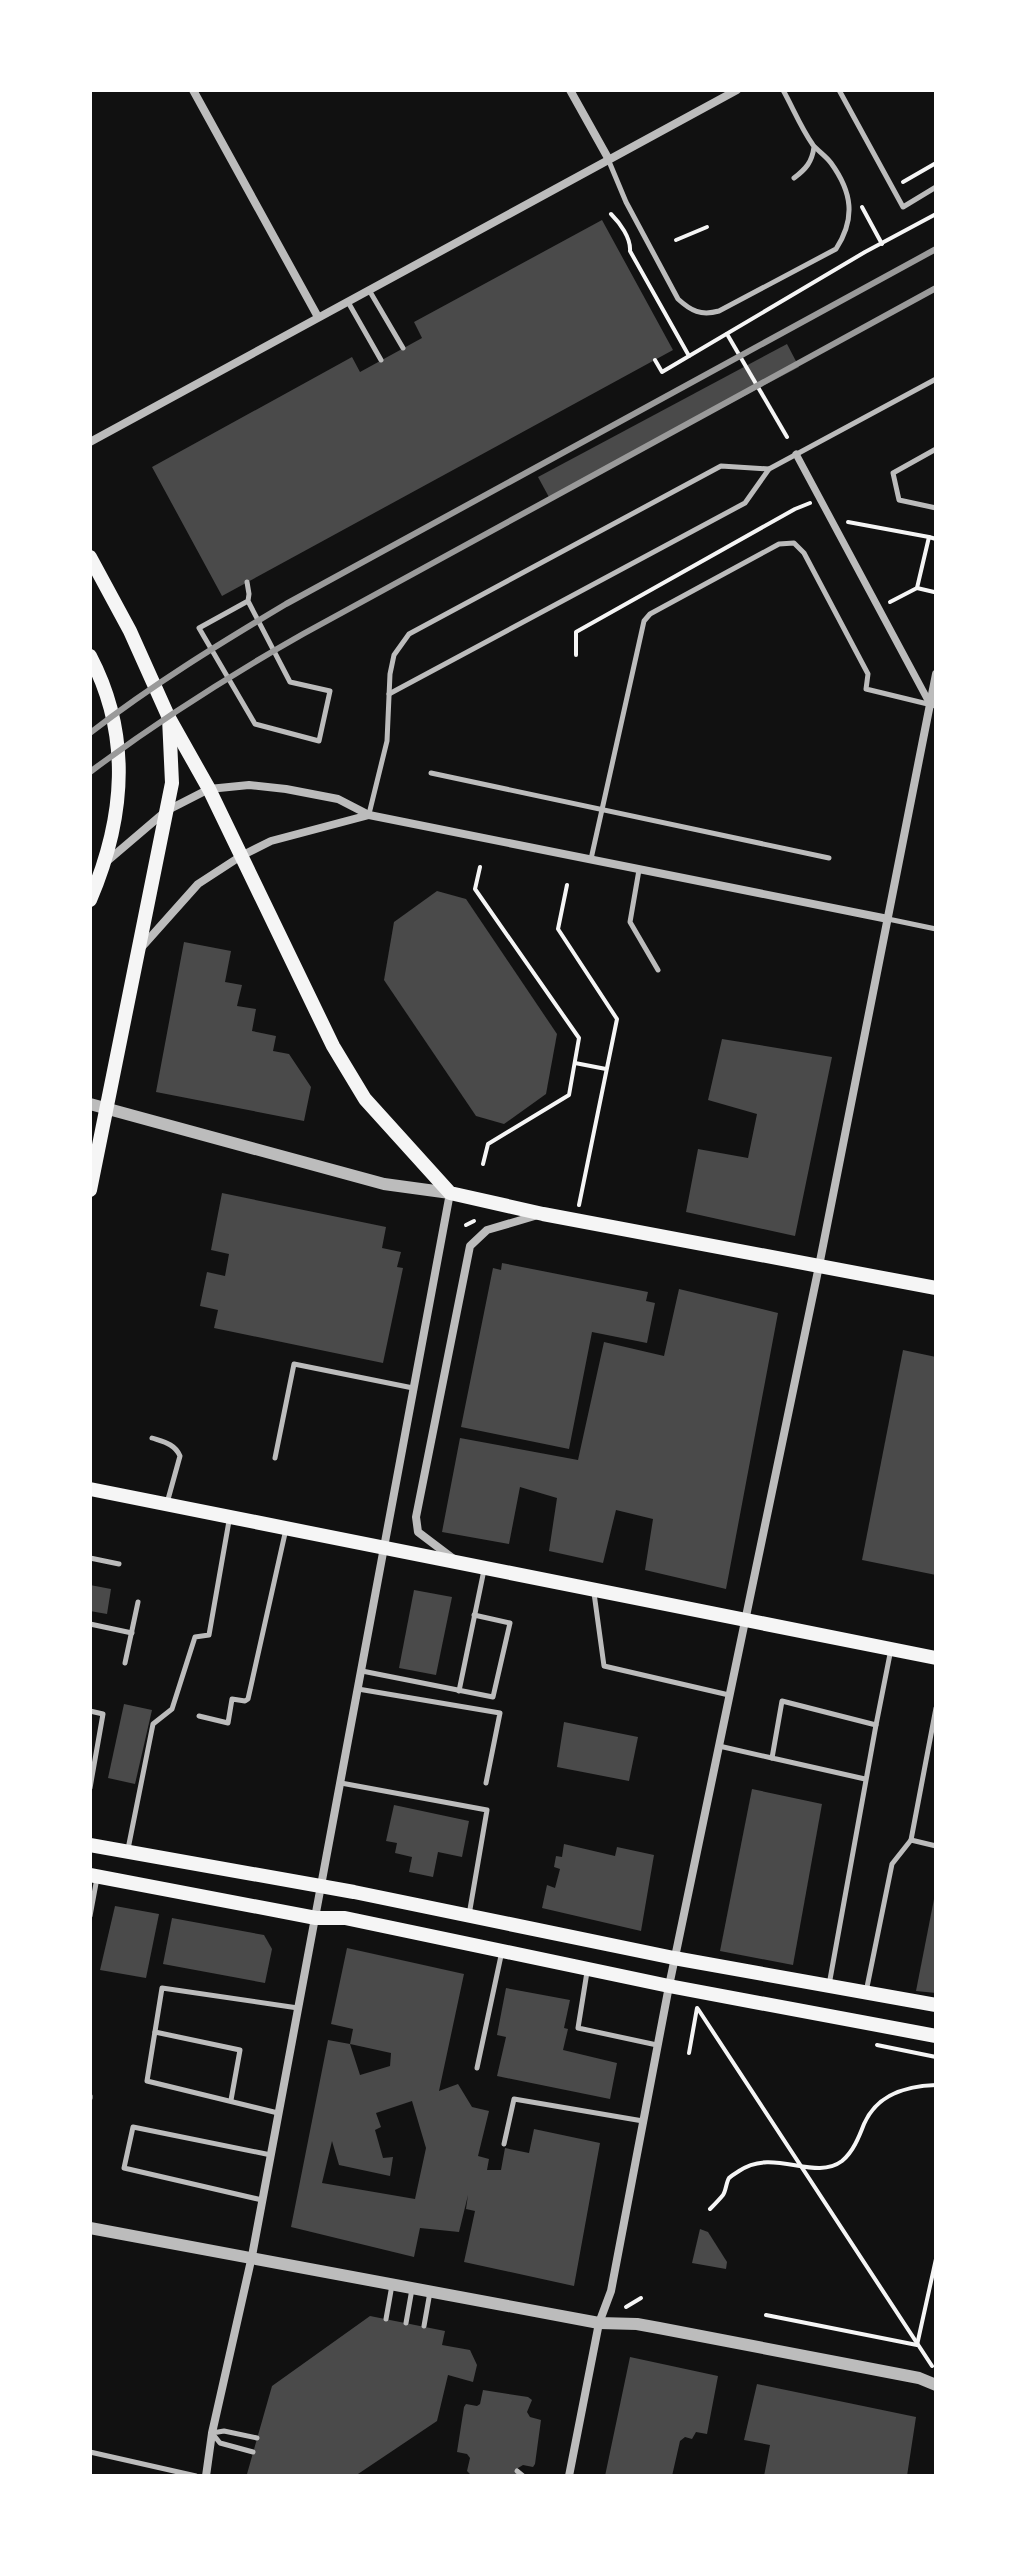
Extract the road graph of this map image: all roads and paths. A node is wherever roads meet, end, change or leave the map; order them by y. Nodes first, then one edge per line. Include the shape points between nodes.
1 (193, 90) edge
2 (570, 90) edge
3 (737, 90) edge
4 (783, 90) edge
5 (839, 90) edge
6 (814, 146) junction
7 (608, 158) junction
8 (936, 163) edge
9 (794, 178) dead end
10 (936, 187) edge
11 (892, 188) junction
12 (861, 205) dead end
13 (611, 214) dead end
14 (936, 214) edge
15 (707, 227) dead end
16 (676, 240) dead end
17 (882, 244) junction
18 (369, 289) junction
19 (347, 301) junction
20 (318, 317) junction
21 (727, 334) junction
22 (403, 348) dead end
23 (689, 356) junction
24 (381, 360) dead end
25 (655, 360) dead end
26 (936, 379) edge
27 (787, 437) dead end
28 (90, 442) edge
29 (936, 449) edge
30 (796, 454) junction
31 (769, 469) junction
32 (820, 498) junction
33 (936, 508) edge
34 (831, 520) junction
35 (929, 537) junction
36 (936, 539) edge
37 (90, 557) edge
38 (247, 582) dead end
39 (917, 588) junction
40 (934, 592) edge
41 (248, 601) junction
42 (878, 608) junction
43 (576, 655) dead end
44 (90, 656) edge
45 (936, 674) edge
46 (96, 683) edge
47 (389, 694) junction
48 (933, 705) edge
49 (169, 718) junction
50 (431, 773) dead end
51 (209, 789) junction
52 (166, 811) junction
53 (601, 811) junction
54 (369, 815) junction
55 (241, 856) junction
56 (829, 858) dead end
57 (591, 859) junction
58 (104, 864) junction
59 (480, 867) dead end
60 (639, 869) junction
61 (567, 885) dead end
62 (90, 900) edge
63 (888, 919) junction
64 (936, 929) edge
65 (137, 952) junction
66 (658, 970) dead end
67 (575, 1063) junction
68 (606, 1069) junction
69 (90, 1104) edge
70 (106, 1107) junction
71 (483, 1164) dead end
72 (90, 1190) edge
73 (450, 1193) junction
74 (543, 1214) junction
75 (476, 1215) dead end
76 (576, 1220) junction
77 (466, 1225) dead end
78 (819, 1266) junction
79 (936, 1288) edge
80 (414, 1388) junction
81 (152, 1438) dead end
82 (275, 1458) dead end
83 (90, 1489) edge
84 (167, 1504) junction
85 (230, 1517) junction
86 (286, 1528) junction
87 (385, 1547) junction
88 (90, 1558) edge
89 (457, 1561) junction
90 (119, 1564) dead end
91 (484, 1567) junction
92 (593, 1589) junction
93 (138, 1602) dead end
94 (474, 1615) junction
95 (746, 1621) junction
96 (90, 1624) edge
97 (132, 1633) junction
98 (891, 1648) junction
99 (936, 1658) edge
100 (125, 1663) dead end
101 (362, 1671) junction
102 (358, 1689) junction
103 (459, 1691) junction
104 (730, 1695) junction
105 (936, 1708) edge
106 (90, 1711) edge
107 (199, 1716) dead end
108 (876, 1725) junction
109 (719, 1746) junction
110 (772, 1758) junction
111 (865, 1779) junction
112 (341, 1783) junction
113 (486, 1783) dead end
114 (90, 1788) edge
115 (911, 1840) junction
116 (90, 1845) edge
117 (936, 1846) edge
118 (127, 1854) junction
119 (94, 1876) edge
120 (322, 1888) junction
121 (90, 1916) edge
122 (468, 1916) junction
123 (316, 1918) junction
124 (502, 1950) junction
125 (674, 1958) junction
126 (588, 1969) junction
127 (669, 1986) junction
128 (829, 1986) junction
129 (866, 1992) junction
130 (936, 2005) edge
131 (697, 2007) junction
132 (299, 2008) junction
133 (712, 2010) dead end
134 (155, 2032) junction
135 (936, 2036) edge
136 (658, 2045) junction
137 (876, 2045) dead end
138 (689, 2053) dead end
139 (936, 2057) edge
140 (477, 2068) dead end
141 (936, 2085) edge
142 (231, 2100) junction
143 (279, 2113) junction
144 (643, 2121) junction
145 (504, 2144) dead end
146 (271, 2155) junction
147 (800, 2166) junction
148 (263, 2200) junction
149 (710, 2209) dead end
150 (90, 2228) edge
151 (252, 2256) junction
152 (936, 2259) edge
153 (392, 2284) junction
154 (413, 2288) junction
155 (430, 2292) junction
156 (766, 2315) dead end
157 (386, 2319) dead end
158 (406, 2323) dead end
159 (599, 2323) junction
160 (424, 2326) dead end
161 (917, 2345) junction
162 (936, 2371) edge
163 (936, 2385) edge
164 (212, 2433) junction
165 (257, 2438) dead end
166 (90, 2452) edge
167 (253, 2452) dead end
168 (517, 2471) dead end
169 (196, 2476) edge
170 (206, 2476) edge
171 (523, 2476) edge
172 (569, 2476) edge

1 - 20 street
2 - 7 street
3 - 7 street
4 - 6 lane
5 - 11 lane
6 - 7 lane via 830,161 847,194 850,209 842,240 836,249 719,311 703,314 678,299
6 - 9 lane via 813,159
7 - 18 street
8 - 11 path
10 - 11 lane via 903,207
12 - 17 path
13 - 23 path
14 - 17 path
15 - 16 path
17 - 21 path
18 - 19 street
18 - 22 lane
19 - 20 street
19 - 24 lane
20 - 28 street
21 - 23 path
21 - 27 path
23 - 25 path via 662,372
26 - 30 lane
29 - 33 lane via 893,473 899,500
30 - 31 lane
30 - 32 street
31 - 47 lane via 745,503
31 - 47 lane via 721,466 409,634 394,655
32 - 34 street
32 - 43 path via 576,632
34 - 35 path
34 - 42 street
35 - 36 path
35 - 39 path
37 - 49 main road
38 - 41 lane
39 - 40 path
39 - 42 path
41 - 41 lane via 199,628 255,724 319,741 330,691 290,682
42 - 48 street
44 - 46 main road
45 - 48 street
46 - 58 main road via 116,732 121,772
47 - 54 lane via 387,741
48 - 53 lane via 866,689 868,674 804,553 794,543 779,544 644,621
48 - 63 street
49 - 51 main road
49 - 52 main road via 172,783
50 - 53 lane
51 - 52 street
51 - 54 street via 286,789 338,799
51 - 55 main road
52 - 58 street
52 - 65 main road
53 - 56 lane
53 - 57 lane
54 - 55 street via 271,841
54 - 57 street
55 - 65 street via 198,884
55 - 73 main road via 333,1046 365,1099
57 - 60 street
58 - 62 main road
59 - 67 path via 475,889 579,1038
60 - 63 street
60 - 66 lane via 630,922
61 - 68 path via 558,929 617,1019
63 - 64 lane
63 - 78 street
65 - 70 main road
67 - 68 path
67 - 71 path via 569,1095 488,1144
68 - 76 path
69 - 70 street
70 - 72 main road
70 - 73 street via 384,1184
73 - 74 main road
73 - 80 street
74 - 76 main road
74 - 89 street via 487,1230 470,1246 416,1517 418,1532
75 - 77 path
76 - 78 main road
78 - 79 main road
78 - 95 street
80 - 82 lane via 294,1364
80 - 87 street
81 - 84 lane via 168,1443 180,1456
83 - 84 main road
84 - 85 main road
85 - 86 main road
85 - 118 lane via 209,1635 195,1637 172,1709 153,1724
86 - 87 main road
86 - 107 lane via 248,1699 232,1699 228,1723
87 - 89 main road
87 - 101 street
88 - 90 lane
89 - 91 main road
91 - 92 main road
91 - 94 lane
92 - 95 main road
92 - 104 lane via 604,1666
93 - 97 lane
94 - 103 lane
94 - 103 lane via 510,1623 493,1697
95 - 98 main road
95 - 104 street
96 - 97 lane
97 - 100 lane
98 - 99 main road
98 - 108 lane
101 - 102 street
101 - 103 lane
102 - 112 street
102 - 113 lane via 500,1713
104 - 109 street
105 - 115 lane
106 - 114 lane via 103,1714
108 - 110 lane via 782,1701
108 - 111 lane
109 - 110 lane
109 - 125 street
110 - 111 lane
111 - 128 lane
112 - 120 street
112 - 122 lane via 487,1810
115 - 117 lane
115 - 129 lane via 892,1864
116 - 118 main road
118 - 120 main road
119 - 121 lane
119 - 123 main road
120 - 122 main road
120 - 123 street
122 - 125 main road
123 - 124 main road via 345,1918
123 - 132 street
124 - 126 main road
124 - 140 lane
125 - 127 street
125 - 128 main road
126 - 127 main road
126 - 136 lane via 578,2028
127 - 131 path
127 - 135 main road
127 - 136 street
128 - 129 main road
129 - 130 main road
131 - 133 path
131 - 138 path
131 - 147 path
132 - 134 lane via 162,1988
132 - 143 street
134 - 142 lane via 147,2081
134 - 142 lane via 240,2050
136 - 144 street
137 - 139 path
141 - 147 path via 890,2094 865,2121 860,2138 841,2161
142 - 143 lane
143 - 146 street
144 - 145 lane via 514,2099
144 - 159 street via 611,2291
146 - 148 street
146 - 148 lane via 133,2127 124,2168
147 - 149 path via 770,2161 745,2167 729,2178 724,2195
147 - 161 path
148 - 151 street
150 - 151 street
151 - 153 street
151 - 164 street
152 - 161 path
153 - 154 street
153 - 157 lane
154 - 155 street
154 - 158 lane
155 - 159 street
155 - 160 lane
156 - 161 path
159 - 163 street via 659,2328
159 - 172 street
161 - 162 path
164 - 165 lane
164 - 167 lane via 220,2443
164 - 170 street
166 - 169 lane
168 - 171 lane

